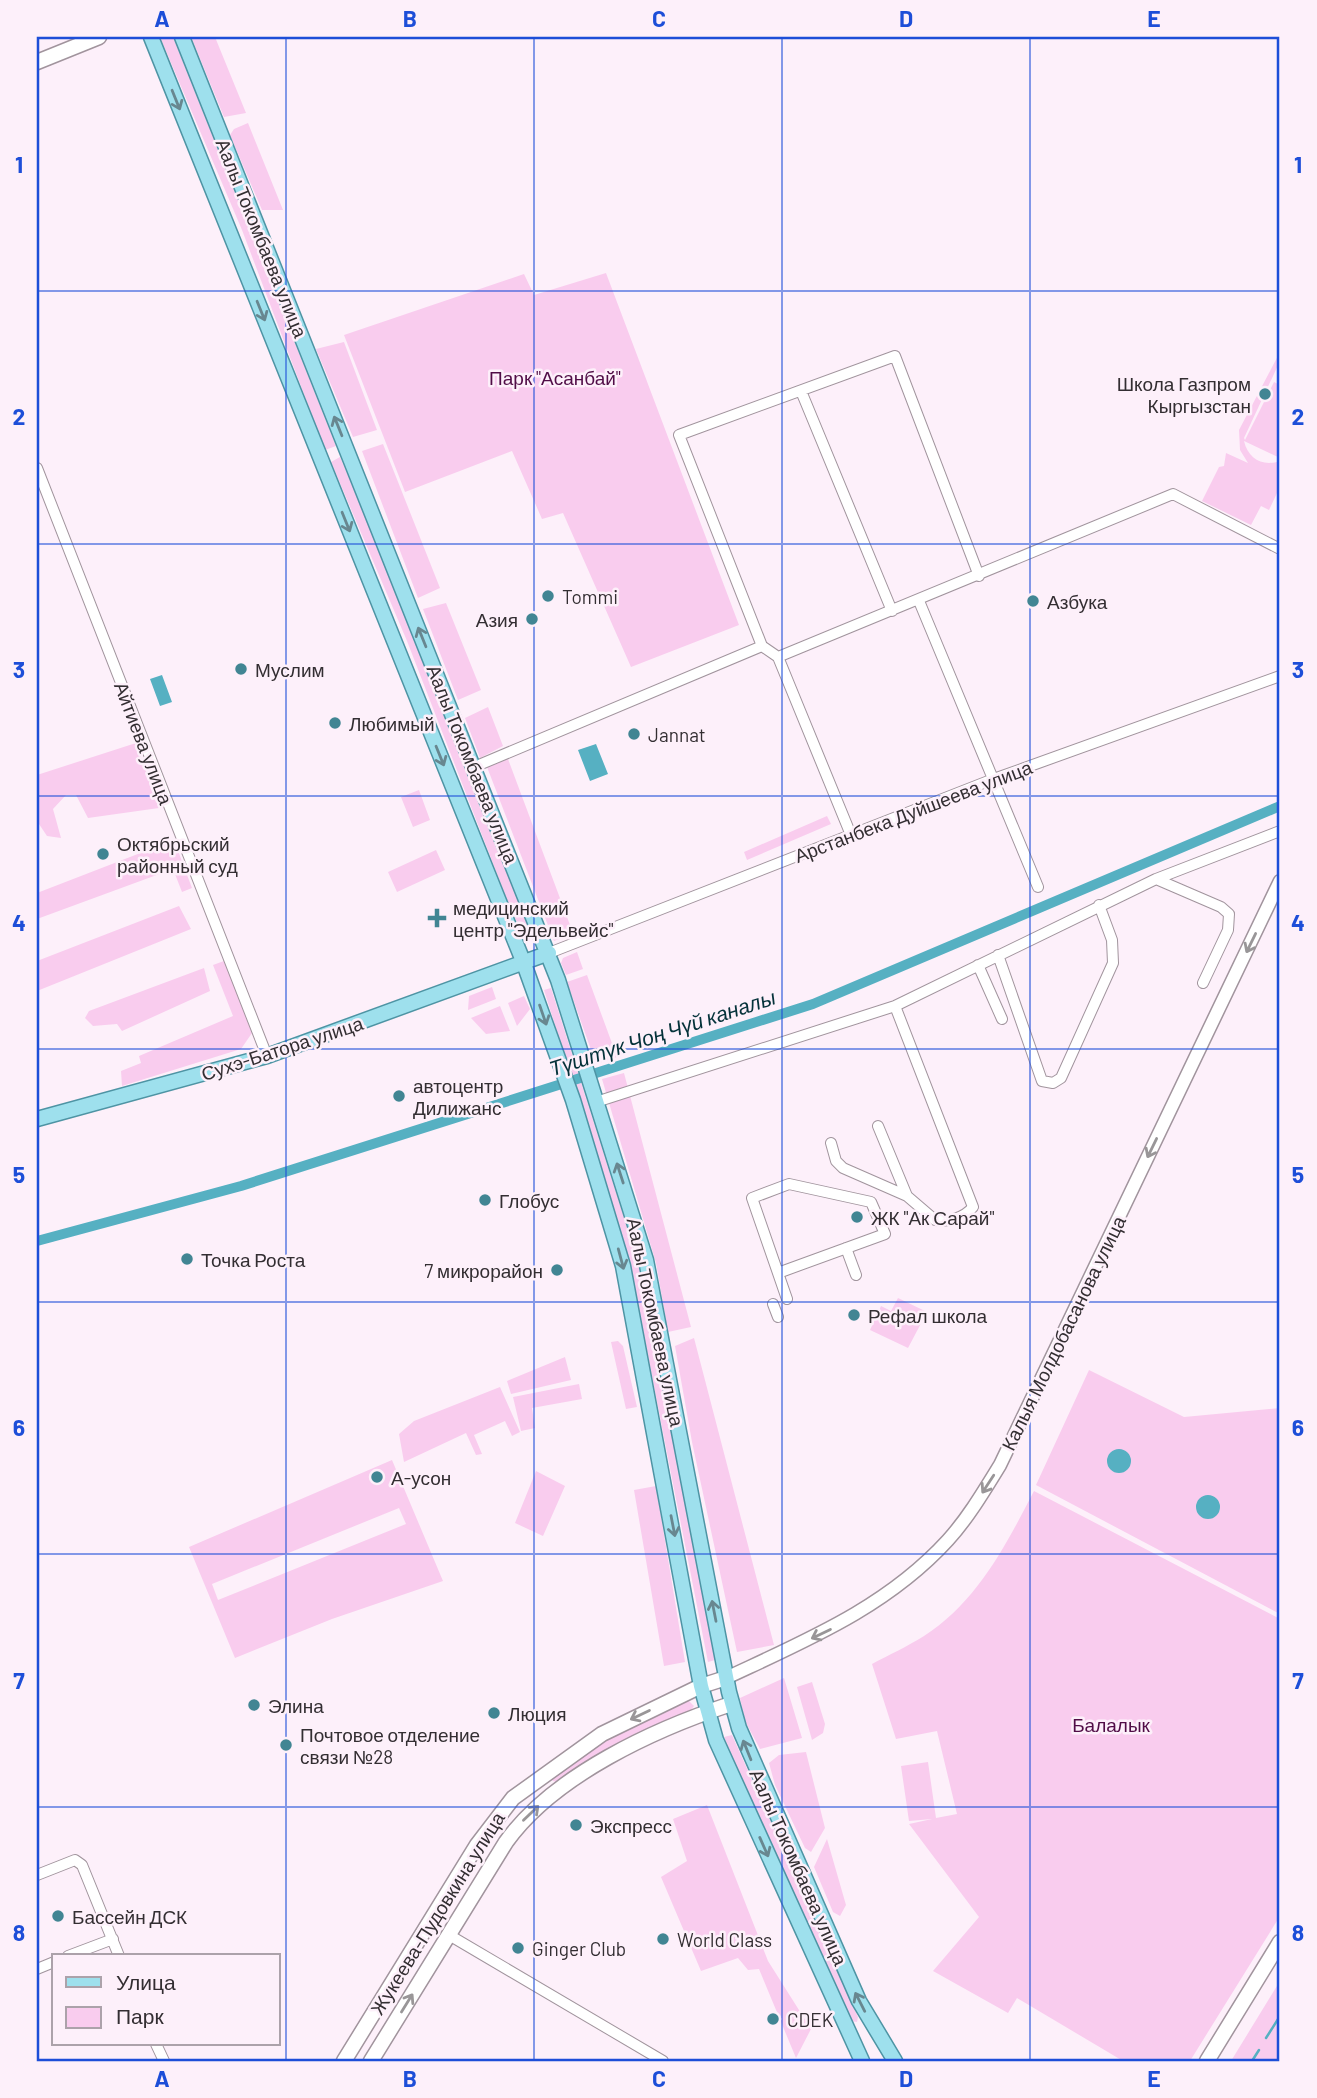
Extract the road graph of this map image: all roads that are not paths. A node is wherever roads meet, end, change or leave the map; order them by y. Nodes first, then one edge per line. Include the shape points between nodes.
1 (99, 37) edge
2 (151, 37) edge
3 (183, 37) edge
4 (37, 62) edge
5 (801, 391) junction
6 (37, 468) edge
7 (1280, 549) edge
8 (979, 576) junction
9 (919, 601) junction
10 (892, 611) junction
11 (762, 646) junction
12 (778, 657) junction
13 (1280, 676) edge
14 (474, 766) junction
15 (991, 780) junction
16 (1280, 831) edge
17 (851, 835) junction
18 (1156, 879) junction
19 (1280, 881) edge
20 (1038, 887) dead end
21 (1099, 905) junction
22 (549, 953) junction
23 (998, 955) junction
24 (523, 961) junction
25 (978, 965) junction
26 (1203, 983) dead end
27 (895, 1006) junction
28 (1002, 1019) dead end
29 (267, 1056) junction
30 (595, 1098) junction
31 (37, 1119) edge
32 (878, 1126) dead end
33 (831, 1143) dead end
34 (907, 1196) junction
35 (846, 1248) junction
36 (778, 1273) junction
37 (856, 1275) dead end
38 (787, 1299) dead end
39 (773, 1304) dead end
40 (778, 1317) dead end
41 (726, 1678) junction
42 (701, 1686) junction
43 (732, 1704) junction
44 (708, 1712) junction
45 (540, 1776) junction
46 (554, 1793) junction
47 (37, 1875) edge
48 (449, 1935) junction
49 (113, 1939) junction
50 (1280, 1942) edge
51 (73, 1954) edge
52 (118, 1954) edge
53 (874, 2029) junction
54 (850, 2039) junction
55 (344, 2061) edge
56 (370, 2061) edge
57 (663, 2061) edge
58 (862, 2061) edge
59 (895, 2061) edge
60 (1207, 2061) edge

1 - 4 main road
2 -> 24 main road, Аалы Токомбаева улица
14 -> 3 main road, Аалы Токомбаева улица
5 - 8 street via 895,356
5 - 10 street
5 - 11 street via 679,435
6 - 29 street, Айтиева улица
7 - 8 street via 1174,494
8 - 9 street
9 - 10 street
9 - 15 street
10 - 12 street
11 - 12 street
11 - 14 street
12 - 17 street
13 - 15 street, Арстанбека Дуйшеева улица
14 - 22 main road, Аалы Токомбаева улица
15 - 17 street, Арстанбека Дуйшеева улица
15 - 20 street
16 - 18 street
17 - 22 street, Арстанбека Дуйшеева улица
18 - 21 street
18 - 26 street via 1229,914 1228,930
19 -> 41 street, Калыя Молдобасанова улица via 1000,1465 968,1516 923,1565 865,1611
21 - 23 street
21 - 23 street via 1112,940 1113,963 1060,1077 1053,1083 1042,1081
22 - 24 main road, Сухэ-Батора улица
22 - 30 main road, Аалы Токомбаева улица
23 - 25 street
24 - 29 main road, Сухэ-Батора улица
24 -> 42 main road, Аалы Токомбаева улица via 573,1100 623,1266
25 - 27 street
25 - 28 street
27 - 30 street
27 - 34 street via 974,1208 942,1221
29 - 31 main road, Сухэ-Батора улица
41 -> 30 main road, Аалы Токомбаева улица via 646,1260
32 - 34 street
33 - 34 street via 843,1168
35 - 36 street
35 - 36 street via 885,1234 871,1202 789,1184 752,1198
35 - 37 street
36 - 38 street
39 - 40 street
41 - 42 main road, Жукеева-Пудовкина улица
41 - 43 main road, Аалы Токомбаева улица
42 - 44 main road, Аалы Токомбаева улица
42 -> 45 main road, Жукеева-Пудовкина улица via 602,1734
43 - 44 main road, Жукеева-Пудовкина улица
53 -> 43 main road, Аалы Токомбаева улица via 783,1835
44 - 46 main road, Жукеева-Пудовкина улица via 612,1757
44 -> 54 main road, Аалы Токомбаева улица via 728,1767
45 - 46 main road
45 - 55 main road, Жукеева-Пудовкина улица via 513,1798 489,1827
48 -> 46 main road, Жукеева-Пудовкина улица via 517,1827
47 - 49 street via 75,1860 82,1865
56 -> 48 main road, Жукеева-Пудовкина улица
48 - 57 street
49 - 51 street
49 - 52 street
50 - 60 main road
53 - 54 main road
53 - 59 main road, Аалы Токомбаева улица
54 - 58 main road, Аалы Токомбаева улица

